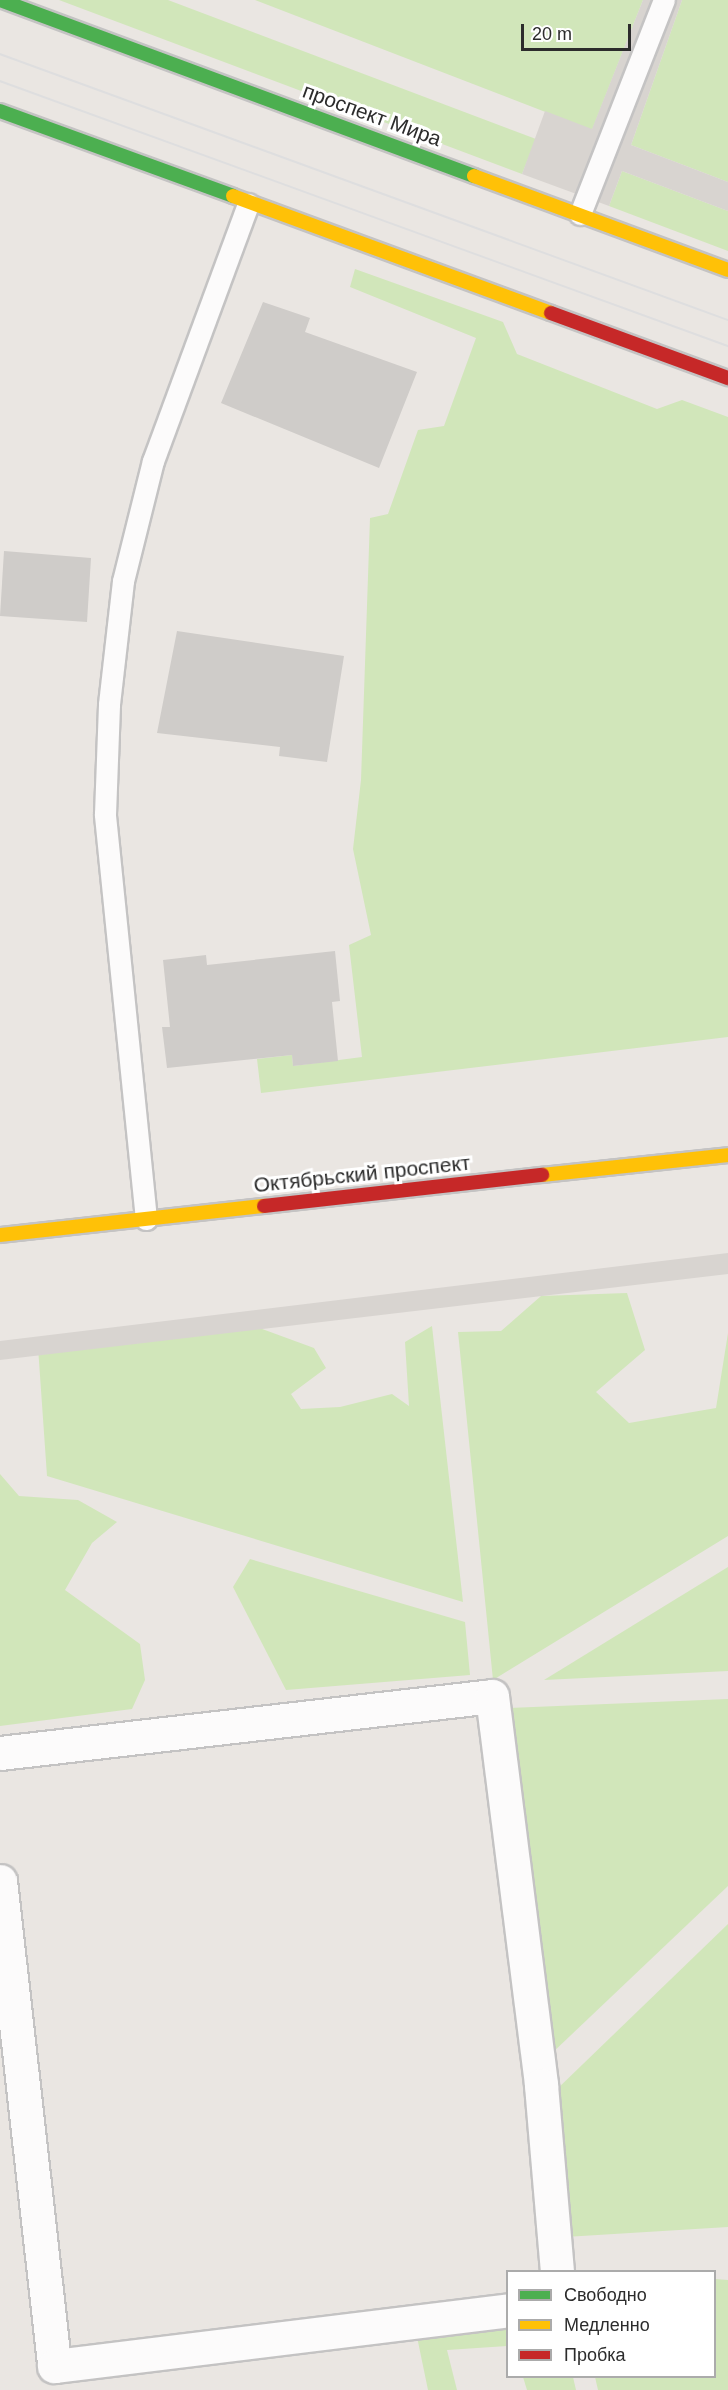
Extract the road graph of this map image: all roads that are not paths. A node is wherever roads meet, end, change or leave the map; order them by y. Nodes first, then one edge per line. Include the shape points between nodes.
1 (0, 0) edge
2 (664, 0) edge
3 (0, 111) edge
4 (248, 204) junction
5 (580, 214) junction
6 (728, 270) edge
7 (728, 378) edge
8 (728, 1155) edge
9 (146, 1219) junction
10 (0, 1235) edge
11 (0, 1753) edge
12 (0, 1881) edge
13 (557, 2270) edge
14 (506, 2310) edge

1 - 5 street, проспект Мира
2 - 5 lane
3 - 4 street
4 - 7 street
4 - 9 lane via 153,461 123,582 109,704 105,814
5 - 6 street, проспект Мира
8 - 9 street, Октябрьский проспект
9 - 10 street, Октябрьский проспект
11 - 13 street via 492,1696 541,2085
12 - 14 street via 54,2366

